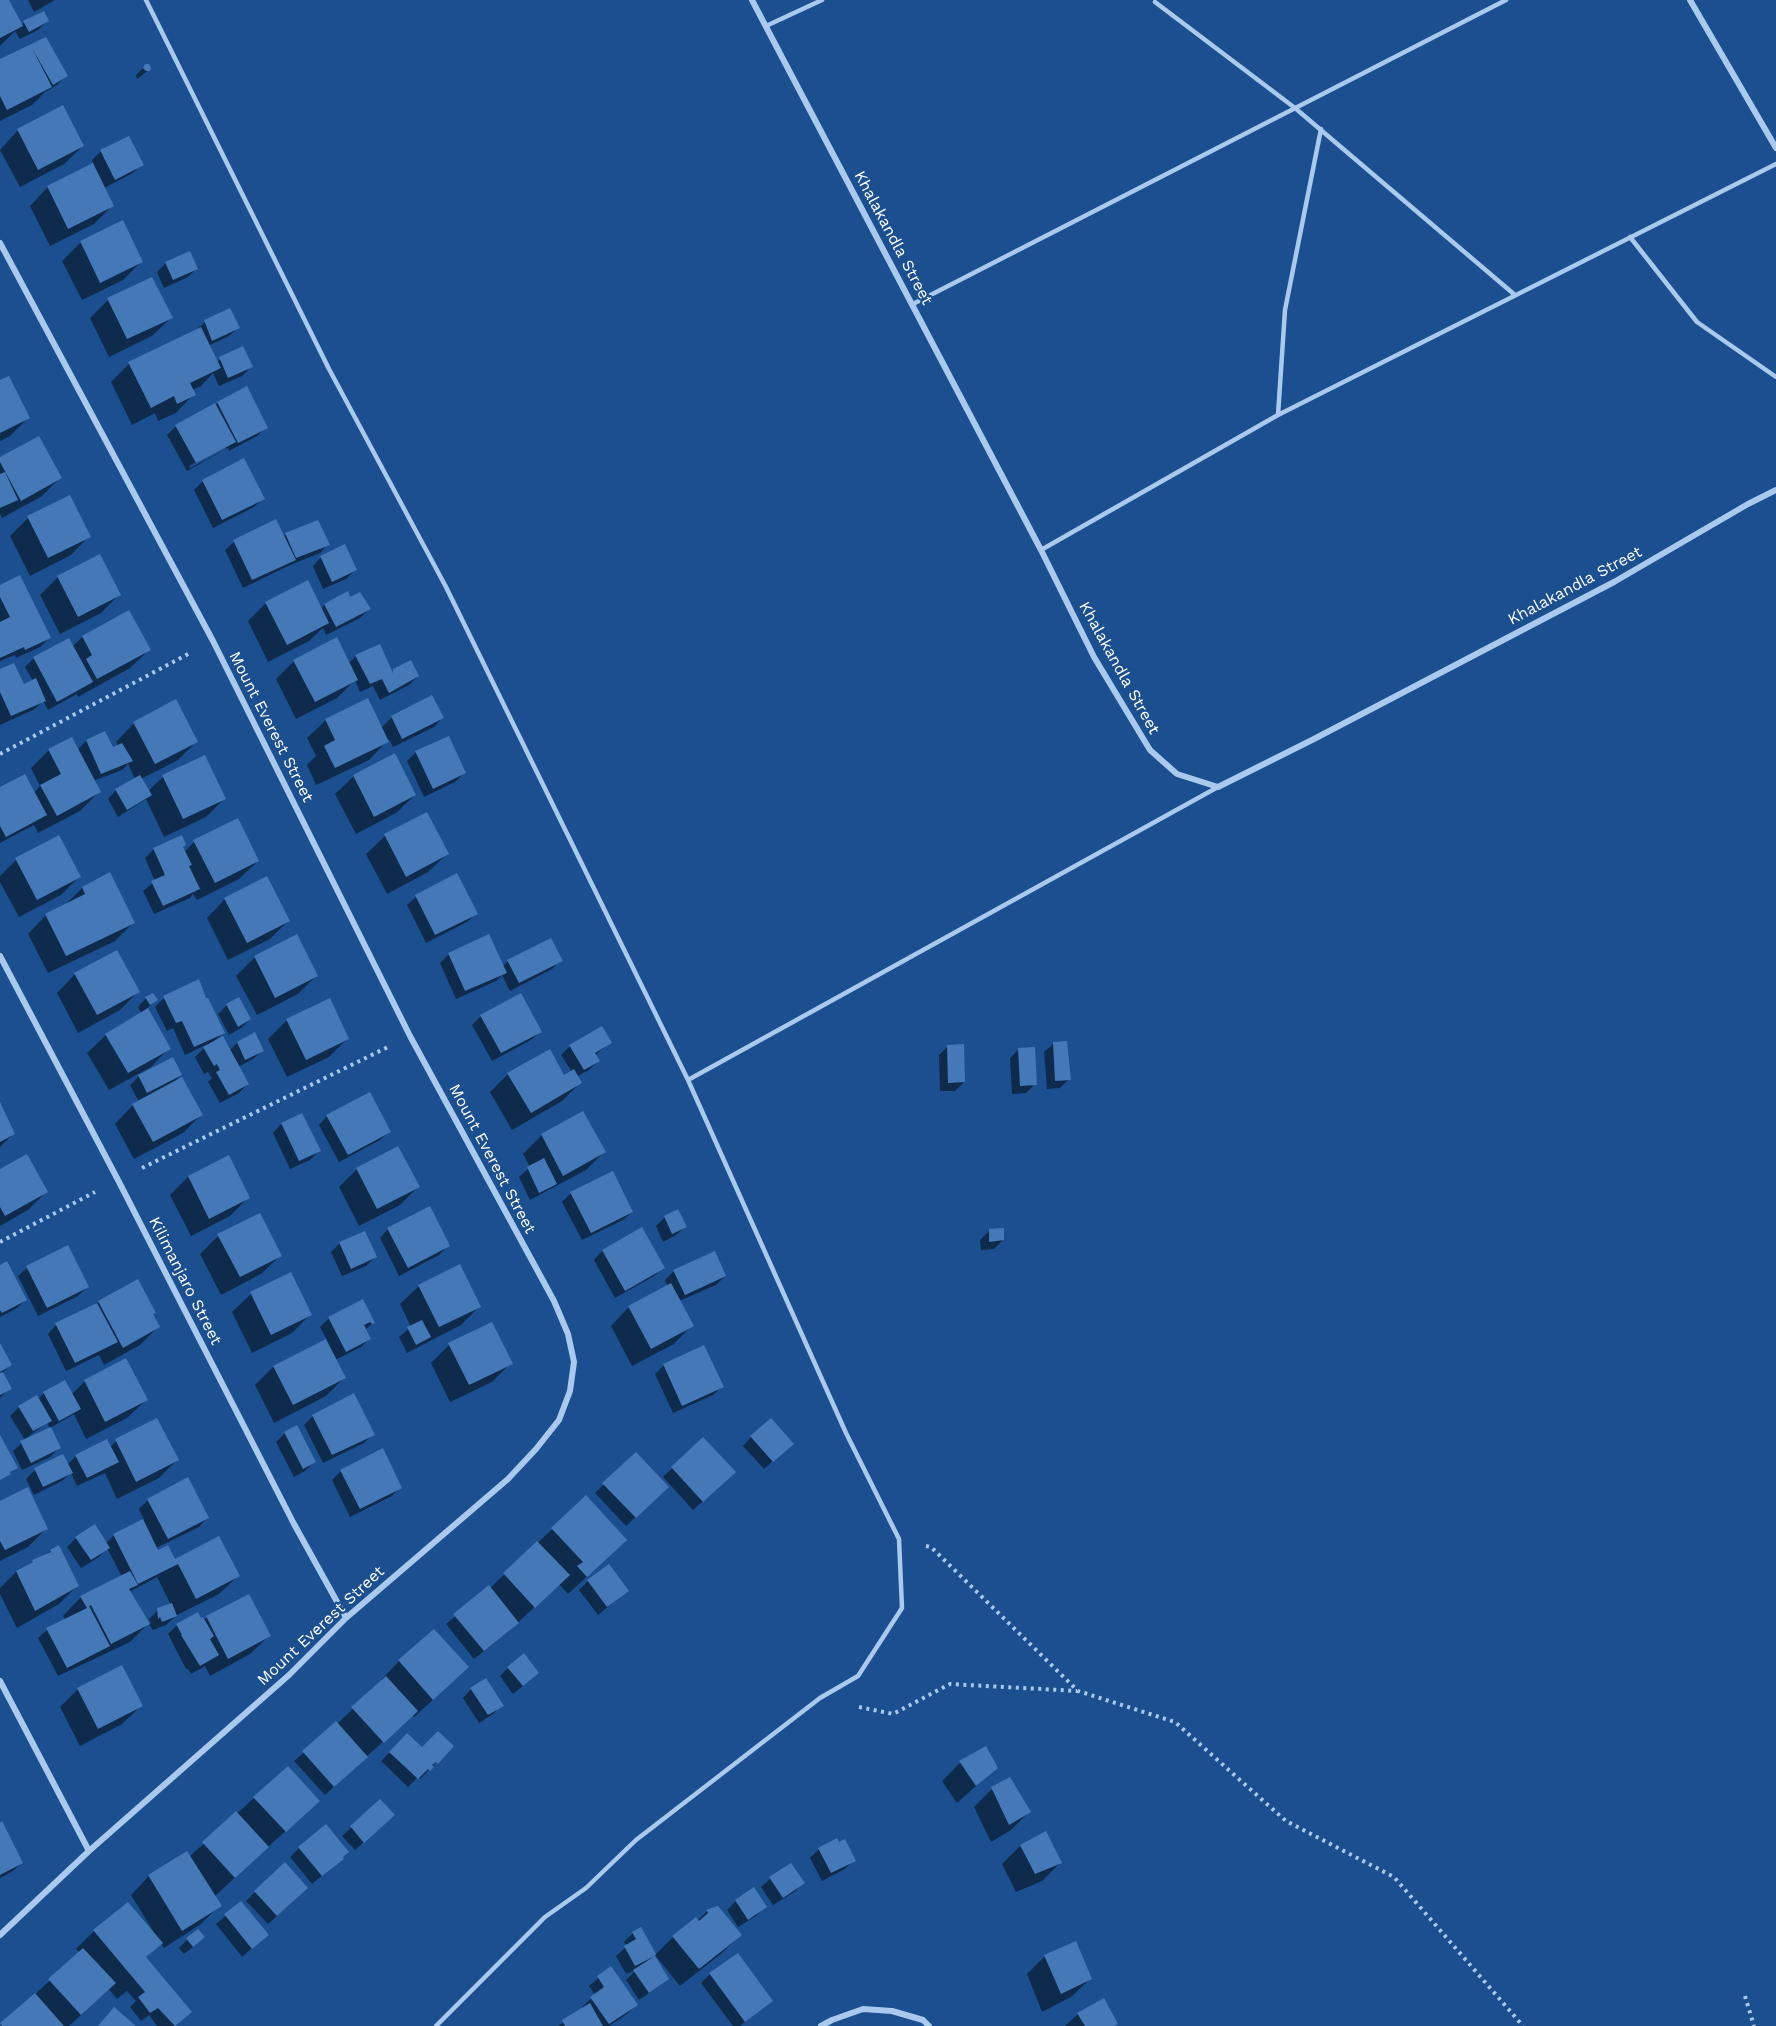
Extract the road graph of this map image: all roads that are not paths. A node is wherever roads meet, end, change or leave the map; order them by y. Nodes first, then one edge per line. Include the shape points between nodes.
1 (146, 0) edge
2 (752, 0) edge
3 (822, 0) edge
4 (1506, 0) edge
5 (1690, 0) edge
6 (1155, 2) dead end
7 (766, 26) junction
8 (1295, 108) junction
9 (1321, 129) junction
10 (1776, 148) edge
11 (1776, 164) edge
12 (1630, 237) junction
13 (0, 243) edge
14 (1515, 295) junction
15 (913, 304) junction
16 (1776, 377) edge
17 (1278, 415) junction
18 (1776, 490) edge
19 (1041, 550) junction
20 (1218, 787) junction
21 (0, 956) edge
22 (688, 1080) junction
23 (346, 1618) junction
24 (0, 1681) edge
25 (89, 1851) junction
26 (0, 1935) edge
27 (436, 2026) edge
28 (821, 2026) edge
29 (930, 2026) edge

1 - 22 lane via 328,369 446,587
2 - 7 street, Khalakandla Street
3 - 7 lane
4 - 8 lane
5 - 10 street
6 - 8 lane
7 - 15 street, Khalakandla Street
8 - 9 lane
8 - 15 lane
9 - 14 lane
9 - 17 lane via 1285,310
11 - 12 lane
12 - 14 lane
12 - 16 lane via 1697,322
13 - 23 street, Mount Everest Street via 213,641 410,1036 554,1301 568,1334 574,1362 570,1391 559,1420 508,1479
14 - 17 lane
15 - 19 street, Khalakandla Street
17 - 19 lane
18 - 20 street, Khalakandla Street via 1614,582
19 - 20 street, Khalakandla Street via 1094,657 1150,750 1177,774
20 - 22 lane
21 - 23 street, Kilimanjaro Street
22 - 27 lane via 846,1433 899,1539 902,1608 858,1676 820,1698 636,1840 586,1888 545,1917
23 - 25 street, Mount Everest Street via 289,1675
24 - 25 street
25 - 26 street, Mount Everest Street
28 - 29 street via 863,2009 892,2012 923,2020

